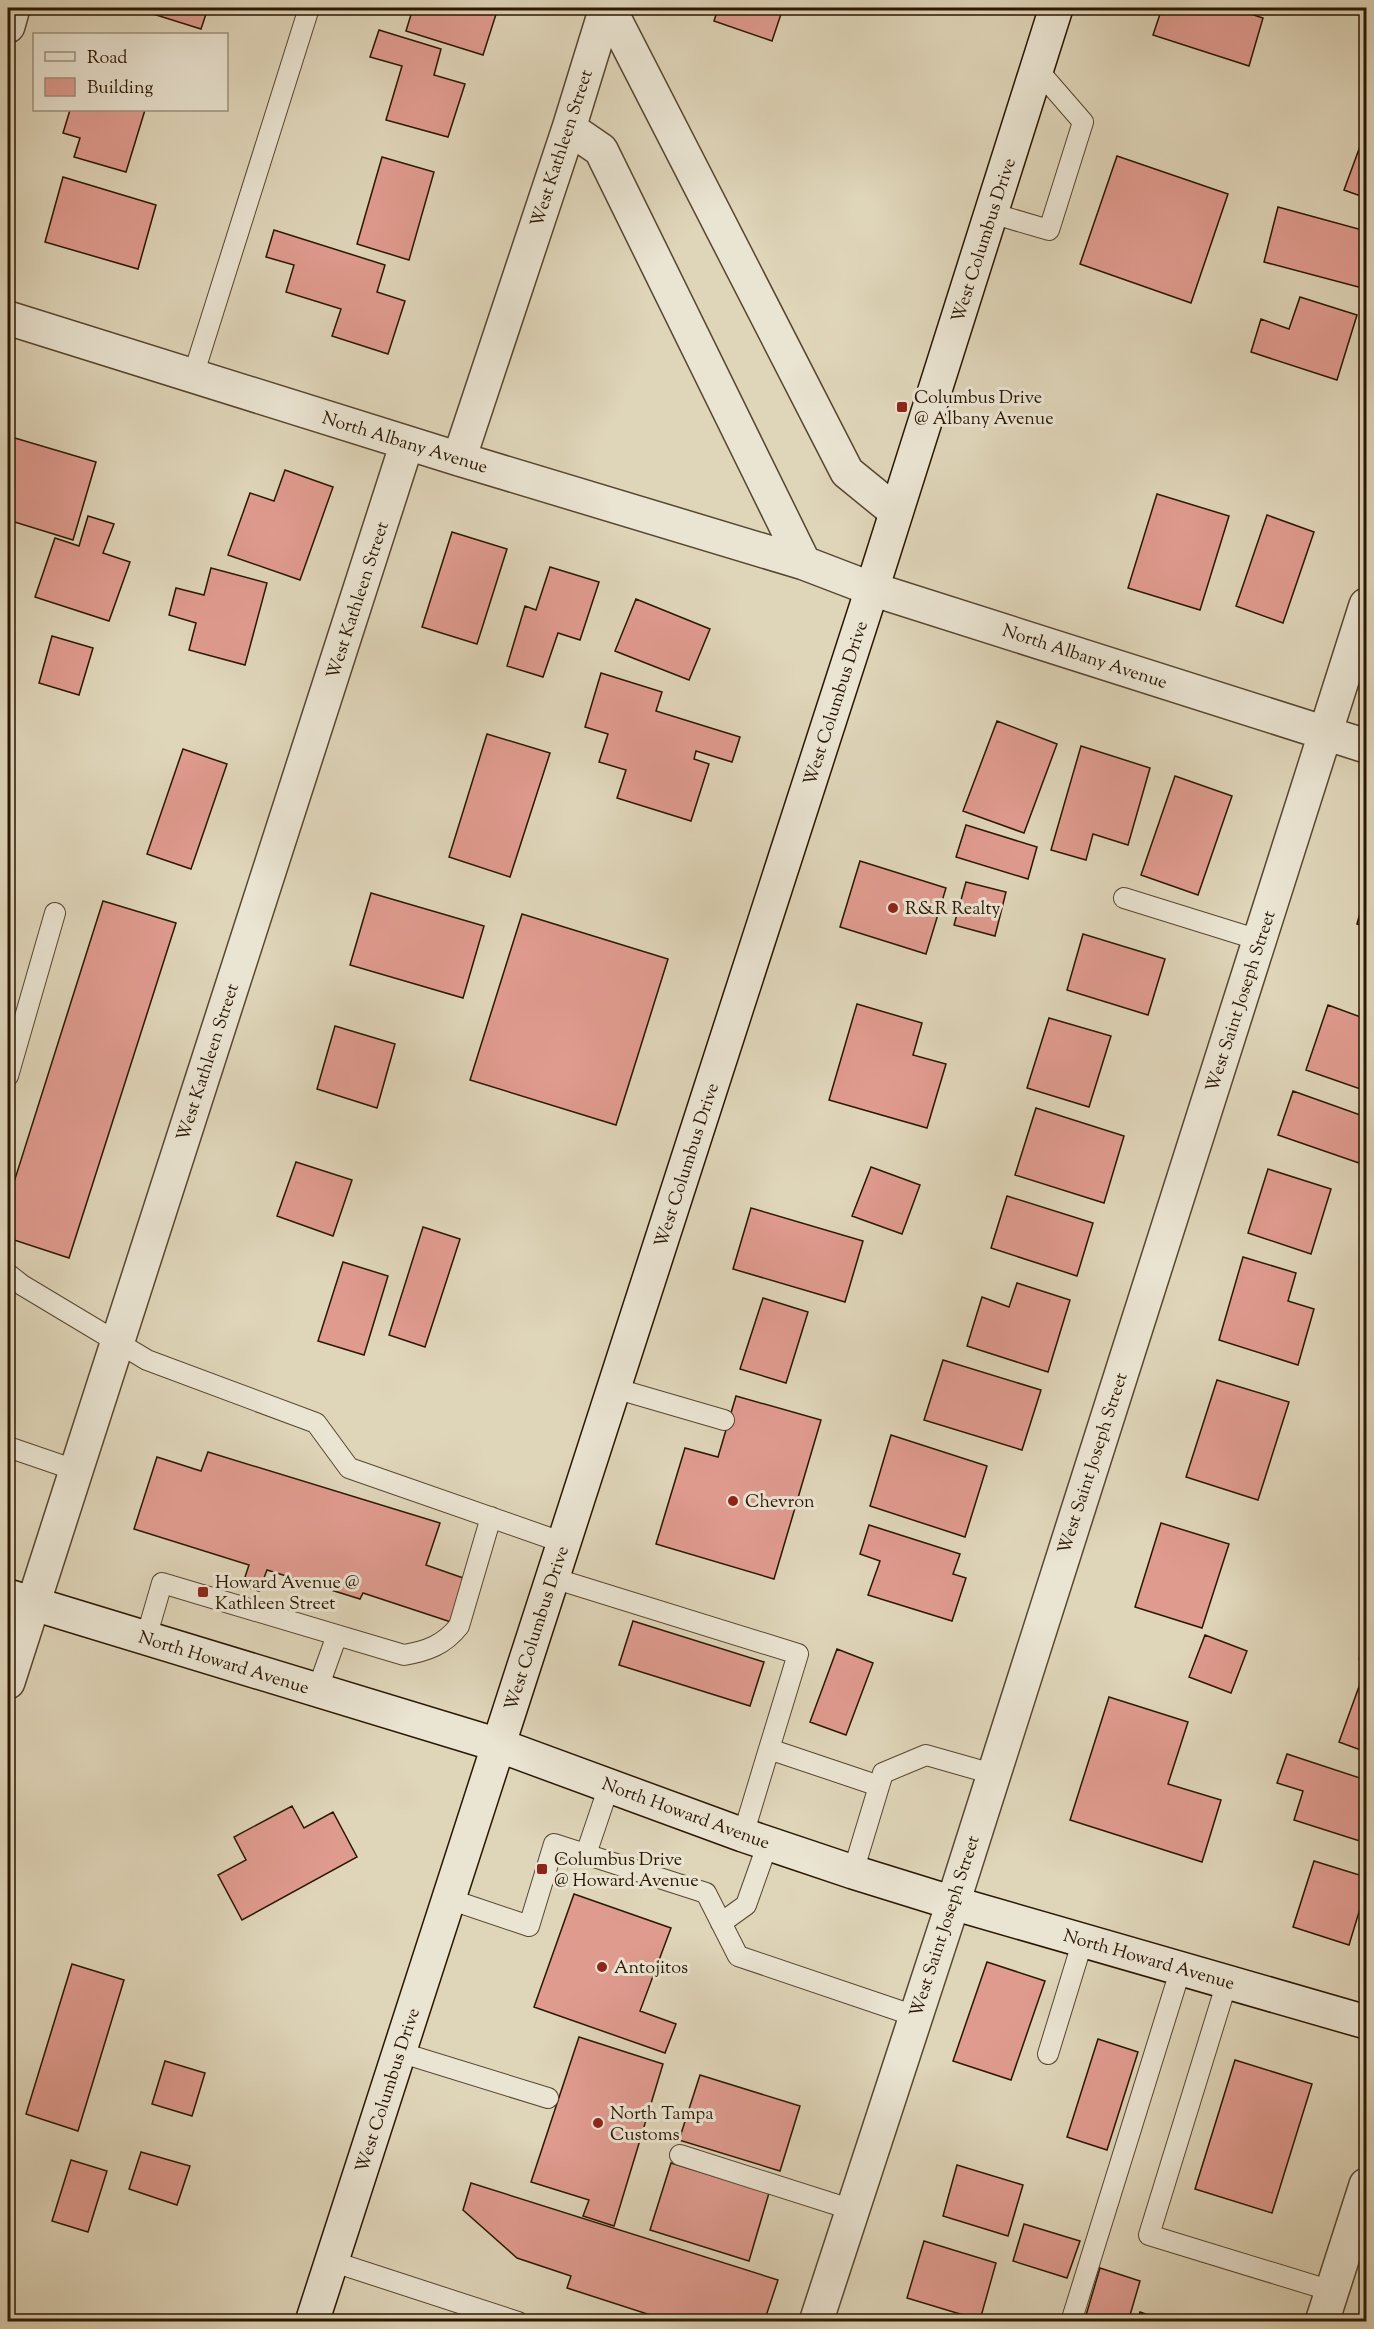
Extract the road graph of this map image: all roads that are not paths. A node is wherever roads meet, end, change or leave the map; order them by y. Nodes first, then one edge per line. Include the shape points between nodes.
1 (13, 8) edge
2 (309, 8) edge
3 (608, 8) edge
4 (1056, 8) edge
5 (8, 26) edge
6 (1037, 69) junction
7 (569, 128) junction
8 (991, 213) junction
9 (8, 318) edge
10 (193, 376) junction
11 (407, 443) junction
12 (459, 459) junction
13 (896, 512) junction
14 (804, 563) junction
15 (872, 589) junction
16 (1366, 605) edge
17 (1325, 733) junction
18 (1366, 746) edge
19 (1124, 898) dead end
20 (55, 913) dead end
21 (1259, 940) junction
22 (8, 1076) edge
23 (8, 1274) edge
24 (118, 1341) junction
25 (614, 1388) junction
26 (724, 1420) dead end
27 (8, 1447) edge
28 (75, 1470) junction
29 (491, 1517) junction
30 (564, 1543) junction
31 (552, 1578) junction
32 (20, 1600) edge
33 (337, 1635) junction
34 (146, 1638) junction
35 (8, 1682) edge
36 (317, 1690) junction
37 (498, 1745) junction
38 (769, 1749) junction
39 (993, 1774) junction
40 (879, 1785) junction
41 (609, 1786) junction
42 (755, 1839) junction
43 (586, 1854) junction
44 (853, 1872) junction
45 (449, 1899) junction
46 (952, 1903) junction
47 (721, 1923) junction
48 (1083, 1940) junction
49 (1181, 1968) junction
50 (1227, 1982) junction
51 (915, 2016) junction
52 (1366, 2022) edge
53 (399, 2052) junction
54 (1048, 2054) dead end
55 (548, 2098) dead end
56 (680, 2155) dead end
57 (1366, 2185) edge
58 (852, 2210) junction
59 (331, 2261) junction
60 (1327, 2306) edge
61 (312, 2322) edge
62 (518, 2322) edge
63 (816, 2322) edge
64 (1071, 2322) edge

1 - 5 street
2 - 10 lane
3 - 7 street, West Kathleen Street
3 - 13 street via 847,472
4 - 6 street, West Columbus Drive
6 - 8 street, West Columbus Drive
6 - 8 lane via 1083,122 1053,219 1049,230
7 - 12 street, West Kathleen Street
7 - 14 street via 601,150
8 - 13 street, West Columbus Drive
9 - 10 street, North Albany Avenue
10 - 11 street, North Albany Avenue
11 - 12 street, North Albany Avenue
11 - 24 street, West Kathleen Street
12 - 14 street, North Albany Avenue
13 - 15 street, West Columbus Drive
14 - 15 street, North Albany Avenue
15 - 17 street, North Albany Avenue
15 - 25 street, West Columbus Drive
16 - 17 street, West Saint Joseph Street
17 - 18 street, North Albany Avenue
17 - 21 street, West Saint Joseph Street
19 - 21 lane
20 - 22 lane
21 - 39 street, West Saint Joseph Street
23 - 24 lane
24 - 28 street, West Kathleen Street
24 - 29 lane via 147,1360 316,1423 349,1468
25 - 26 lane
25 - 30 street, West Columbus Drive
27 - 28 lane
28 - 32 street, West Kathleen Street
29 - 30 lane
29 - 33 lane via 459,1626 452,1635 428,1651 404,1655
30 - 31 street, West Columbus Drive
31 - 37 street, West Columbus Drive
31 - 38 lane via 798,1654
32 - 34 street, North Howard Avenue
32 - 35 street, West Kathleen Street
33 - 34 lane via 162,1584
33 - 36 lane
34 - 36 street, North Howard Avenue
36 - 37 street, North Howard Avenue
37 - 41 street, North Howard Avenue
37 - 45 street, West Columbus Drive
38 - 40 lane
38 - 42 lane
39 - 40 lane via 926,1755 883,1773
39 - 46 street, West Saint Joseph Street
40 - 44 lane
41 - 42 street, North Howard Avenue
41 - 43 lane
42 - 44 street, North Howard Avenue
42 - 47 lane via 746,1905
43 - 45 lane via 554,1844 529,1926
43 - 47 lane via 706,1893
44 - 46 street, North Howard Avenue
45 - 53 street, West Columbus Drive
46 - 48 street, North Howard Avenue
46 - 51 street, West Saint Joseph Street
47 - 51 lane via 738,1956
48 - 49 street, North Howard Avenue
48 - 54 lane
49 - 50 street, North Howard Avenue
49 - 64 lane
50 - 52 street, North Howard Avenue
50 - 60 lane via 1149,2235
51 - 58 street, West Saint Joseph Street
53 - 55 lane
53 - 59 street, West Columbus Drive
56 - 58 lane
57 - 60 street
58 - 63 street, West Saint Joseph Street
59 - 61 street, West Columbus Drive
59 - 62 lane

